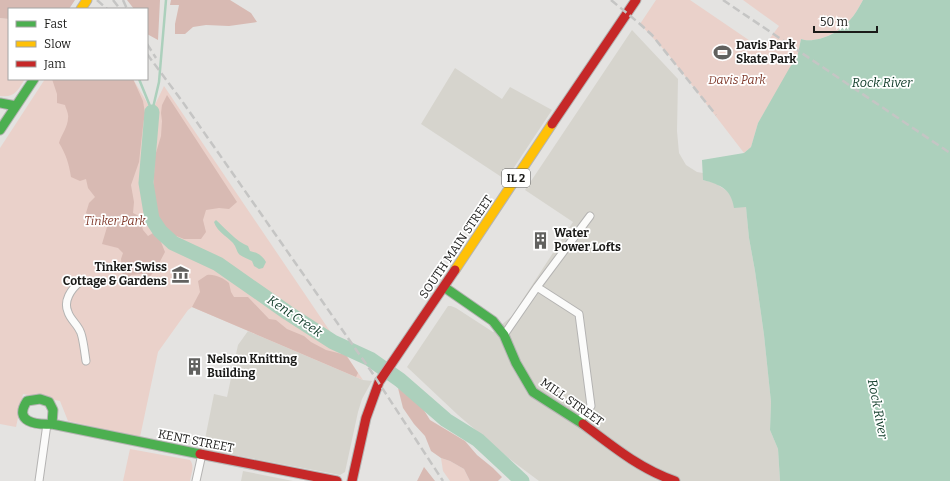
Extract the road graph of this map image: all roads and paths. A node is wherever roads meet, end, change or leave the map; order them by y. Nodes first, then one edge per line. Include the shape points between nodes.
1 (636, 0) edge
2 (33, 80) edge
3 (0, 103) edge
4 (16, 106) junction
5 (0, 130) edge
6 (590, 216) dead end
7 (80, 282) dead end
8 (444, 287) junction
9 (537, 287) junction
10 (504, 334) junction
11 (86, 361) dead end
12 (579, 421) junction
13 (49, 424) joint
14 (202, 454) junction
15 (39, 481) edge
16 (196, 481) edge
17 (337, 481) edge
18 (352, 481) edge
19 (675, 481) edge

1 - 8 main road, SOUTH MAIN STREET / IL 2
2 - 4 main road
3 - 4 main road
4 - 5 main road
6 - 9 street
7 - 11 street via 72,288 67,302 68,312 82,336
8 - 10 main road, MILL STREET via 493,321
8 - 18 main road, SOUTH MAIN STREET / IL 2 via 370,398
9 - 10 street
9 - 12 street via 580,314 591,406
10 - 12 main road, MILL STREET via 516,363 533,392
12 - 19 main road, MILL STREET via 628,458 658,475
13 - 14 main road, KENT STREET
13 - 15 street
14 - 16 street
14 - 17 main road, KENT STREET

